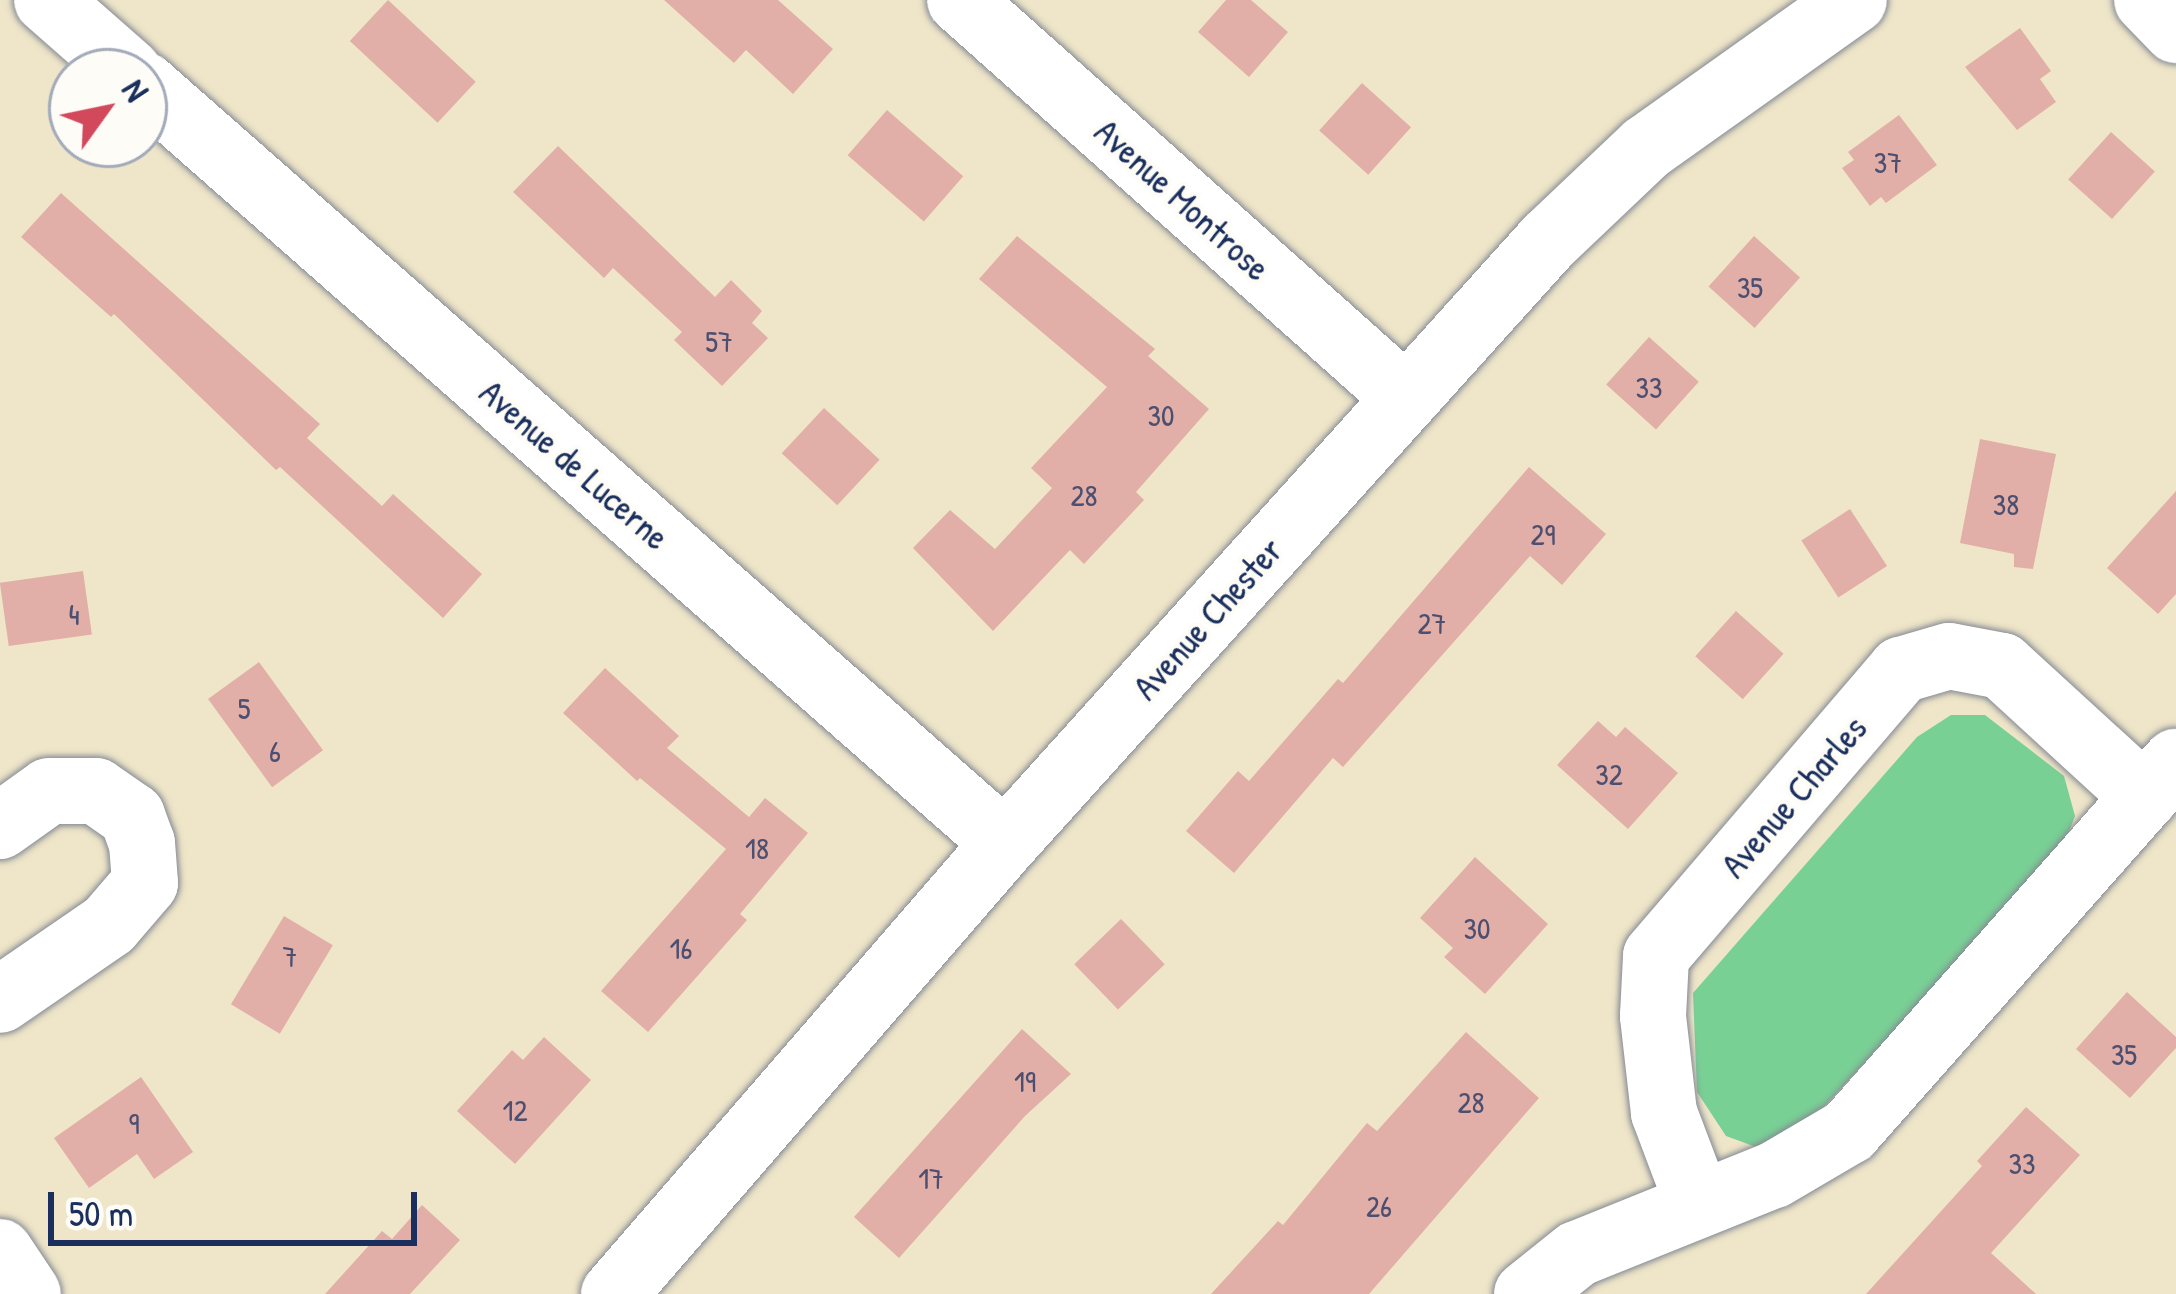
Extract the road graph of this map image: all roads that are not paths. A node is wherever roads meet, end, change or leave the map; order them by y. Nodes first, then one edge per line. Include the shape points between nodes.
1 (47, 0) edge
2 (960, 0) edge
3 (1854, 0) edge
4 (2147, 0) edge
5 (1786, 19) edge
6 (2176, 30) edge
7 (102, 48) edge
8 (168, 106) edge
9 (1405, 397) junction
10 (2160, 780) edge
11 (0, 826) edge
12 (1005, 842) junction
13 (0, 1000) edge
14 (1698, 1203) junction
15 (0, 1252) edge
16 (28, 1294) edge
17 (614, 1294) edge
18 (1527, 1294) edge

1 - 7 street
2 - 9 street, Avenue Montrose
3 - 5 street, Avenue Chester
4 - 6 street
5 - 9 street, Avenue Chester via 1548,241
8 - 12 street, Avenue de Lucerne
9 - 12 street, Avenue Chester
10 - 14 street, Avenue Charles via 1849,1131 1774,1175
10 - 14 street, Avenue Charles via 2002,666 1948,656 1901,670 1656,956 1653,1016 1664,1113
11 - 13 street via 49,791 96,791 133,816 145,883 109,925
12 - 17 street, Avenue Chester
14 - 18 street, Avenue Charles via 1577,1254
15 - 16 street

